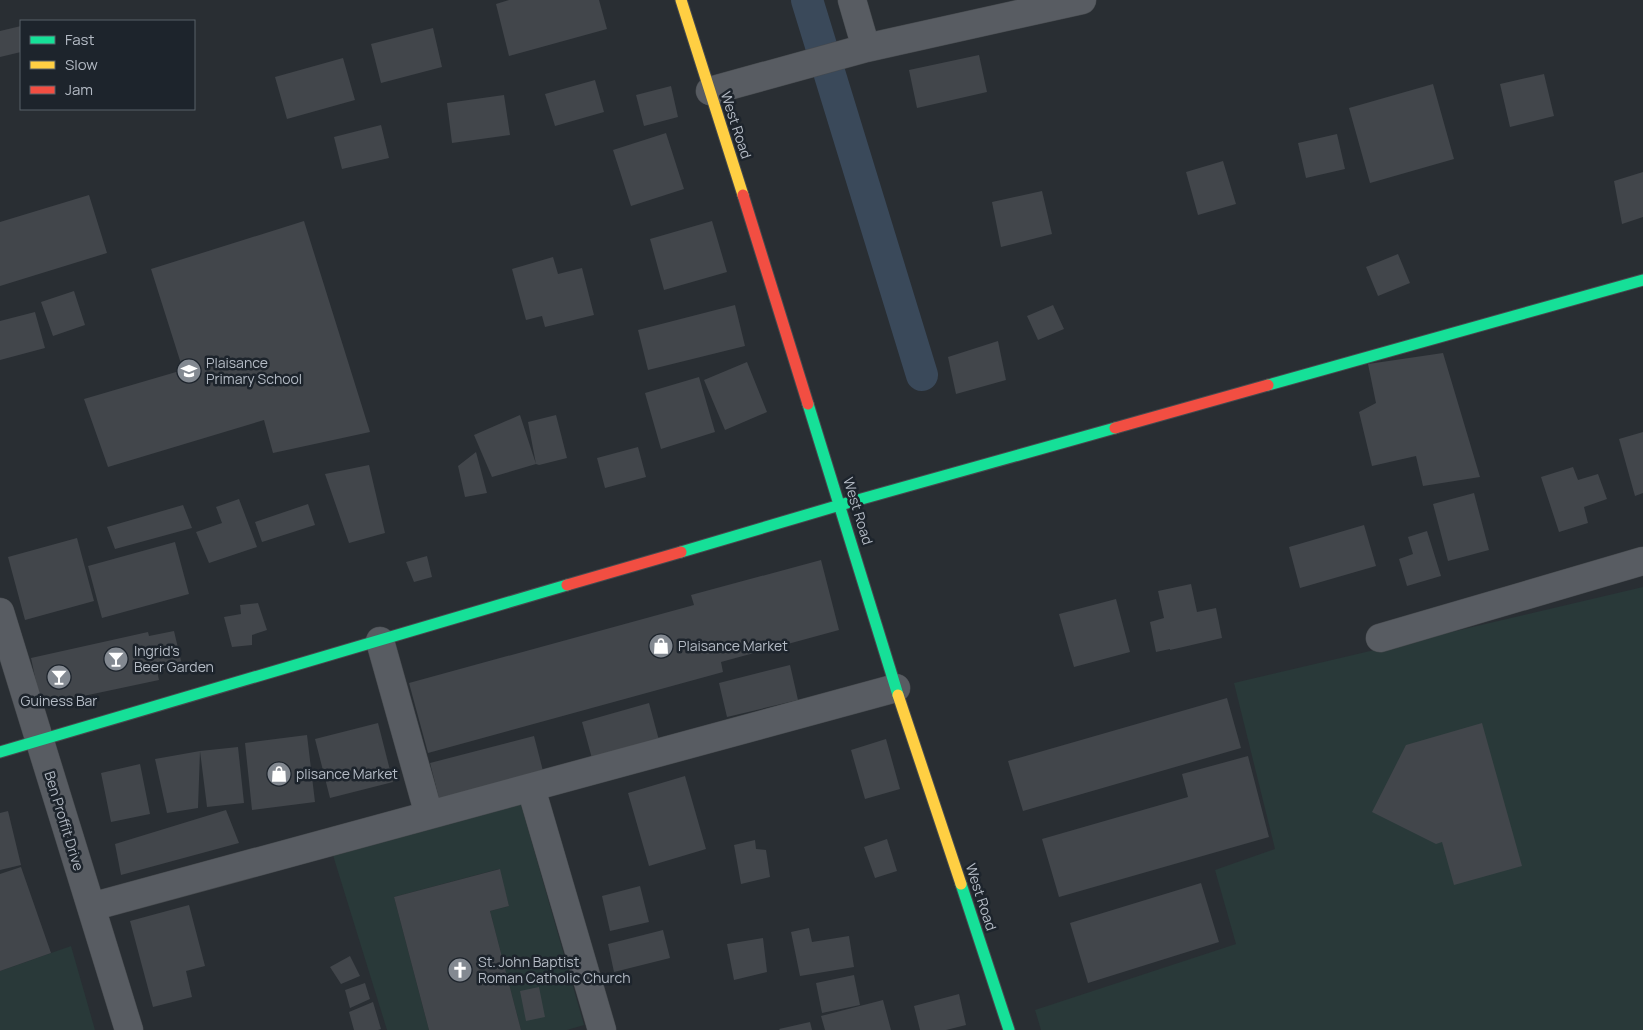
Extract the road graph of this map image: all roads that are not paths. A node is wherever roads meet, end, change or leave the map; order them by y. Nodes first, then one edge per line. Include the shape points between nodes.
1 (682, 0) edge
2 (852, 0) edge
3 (1082, 0) edge
4 (866, 48) junction
5 (710, 91) junction
6 (1643, 280) edge
7 (840, 505) junction
8 (1643, 561) edge
9 (0, 612) edge
10 (1380, 638) dead end
11 (380, 641) junction
12 (896, 688) junction
13 (40, 741) junction
14 (0, 752) edge
15 (531, 788) junction
16 (429, 815) junction
17 (91, 907) junction
18 (129, 1030) edge
19 (602, 1030) edge
20 (1009, 1030) edge

1 - 5 main road, West Road
2 - 4 street
3 - 4 street
4 - 5 street
5 - 7 main road, West Road
6 - 7 main road
7 - 11 main road
7 - 12 main road, West Road
8 - 10 street
9 - 13 street, Ben Proffit Drive
11 - 13 main road
11 - 16 street
12 - 15 street
12 - 20 main road, West Road
13 - 14 main road
13 - 17 street, Ben Proffit Drive
15 - 16 street
15 - 19 street
16 - 17 street
17 - 18 street, Ben Proffit Drive

